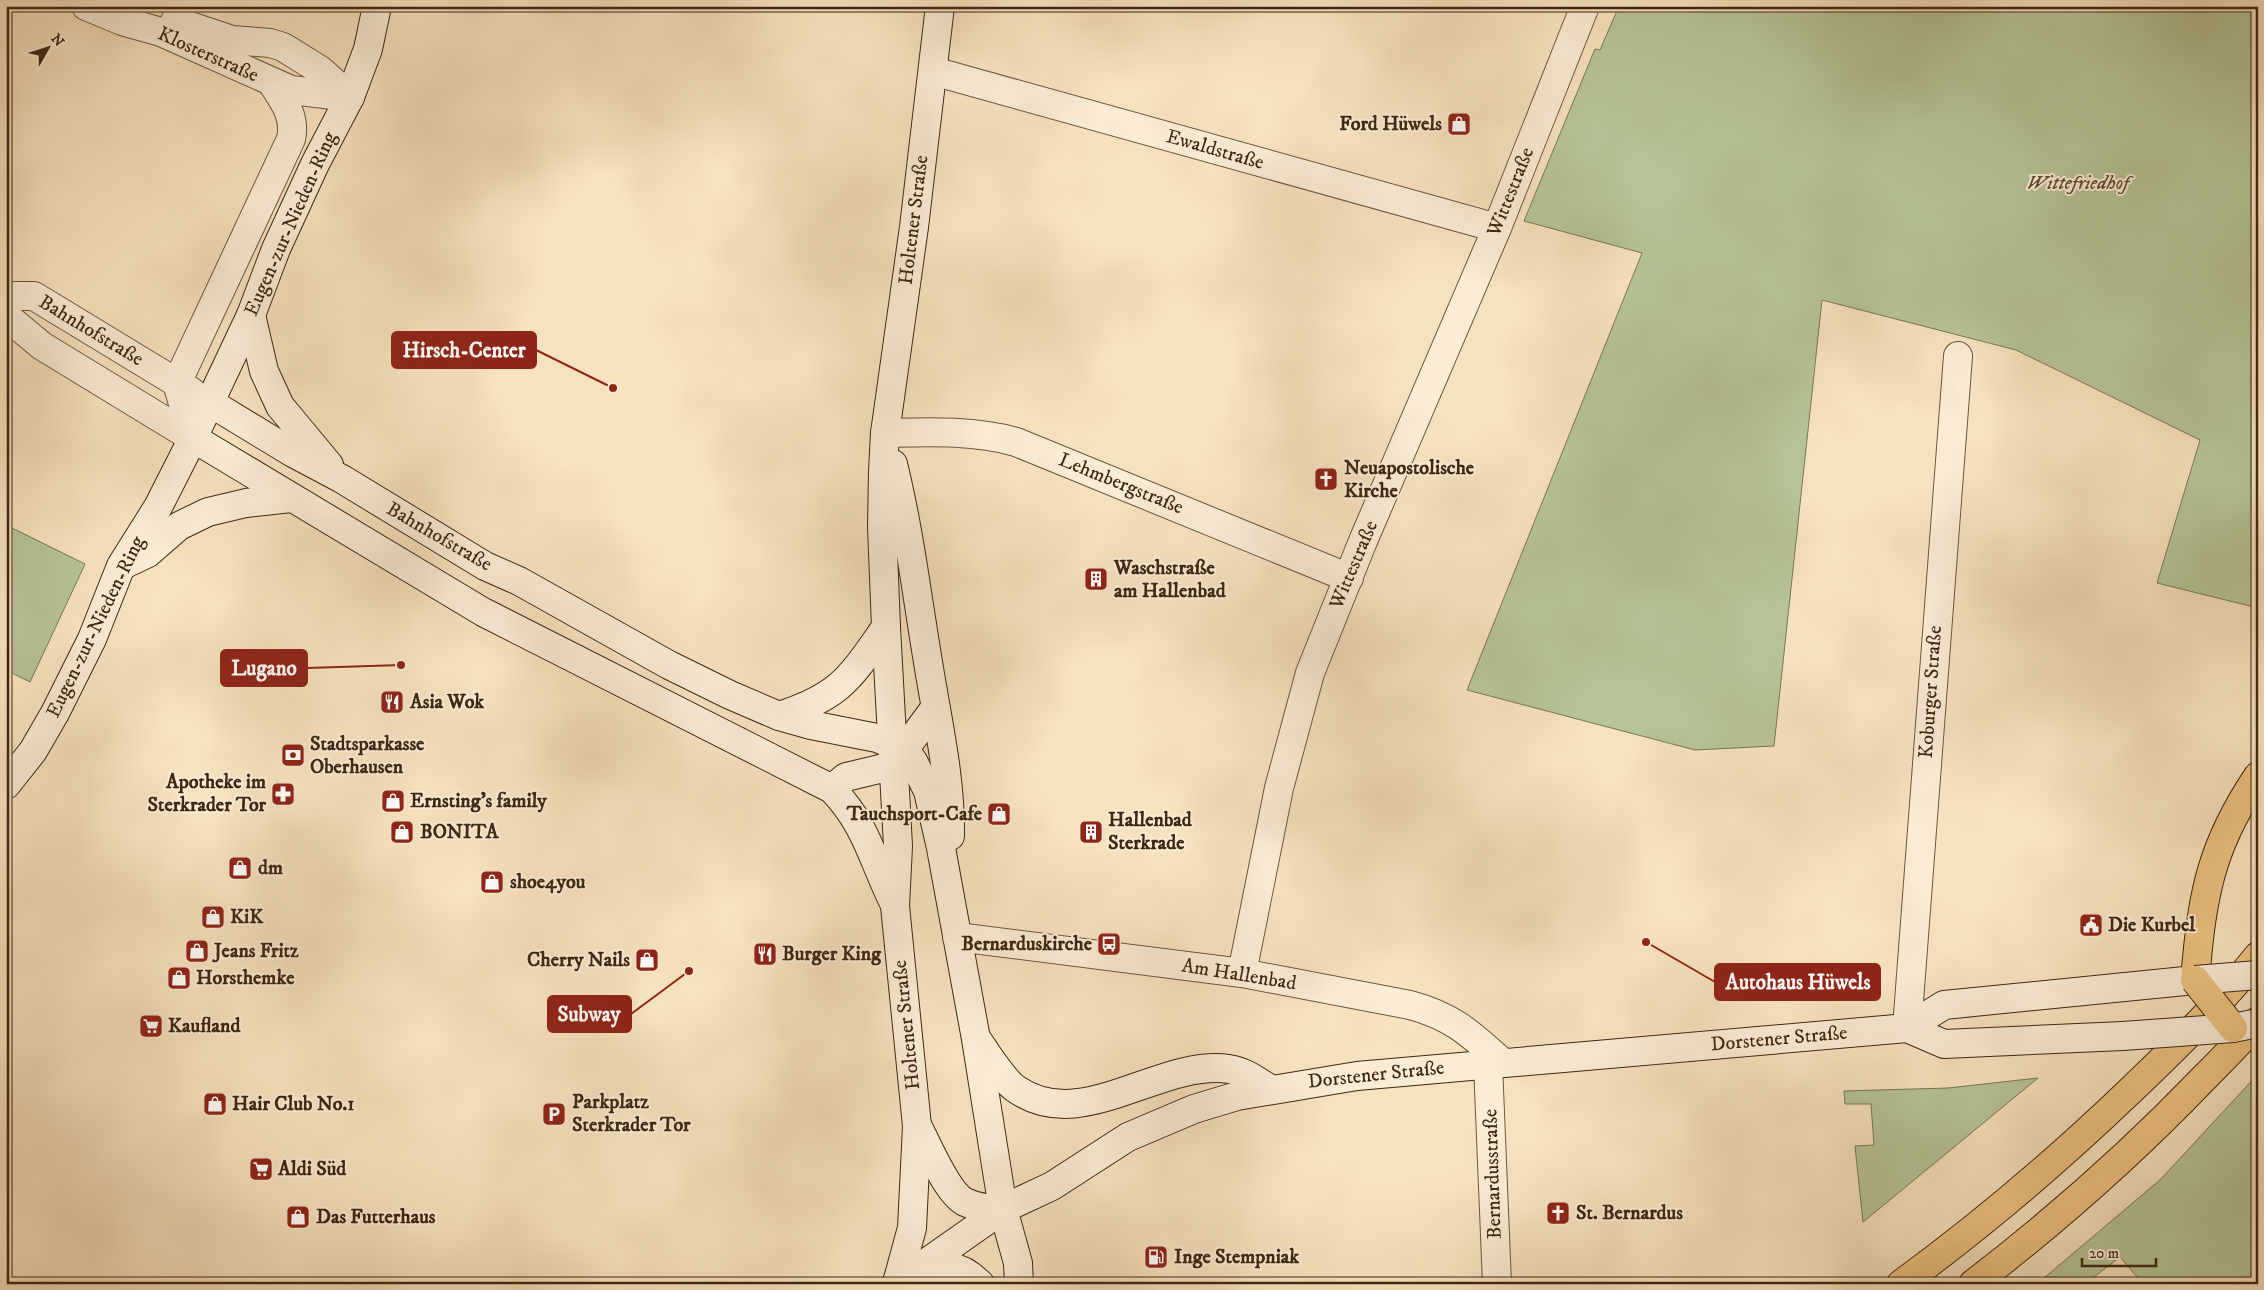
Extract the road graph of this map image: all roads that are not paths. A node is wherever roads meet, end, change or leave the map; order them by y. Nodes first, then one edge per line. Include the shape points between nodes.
1 (86, 6) edge
2 (137, 6) edge
3 (377, 6) edge
4 (940, 6) edge
5 (1585, 6) edge
6 (932, 71) junction
7 (279, 93) junction
8 (350, 97) junction
9 (1497, 228) junction
10 (6, 296) edge
11 (251, 315) junction
12 (6, 316) edge
13 (1958, 356) dead end
14 (177, 383) junction
15 (208, 402) junction
16 (885, 433) junction
17 (193, 438) junction
18 (342, 479) junction
19 (291, 498) junction
20 (121, 566) junction
21 (1349, 578) junction
22 (886, 627) junction
23 (935, 708) junction
24 (779, 716) junction
25 (896, 753) junction
26 (2258, 776) edge
27 (6, 785) edge
28 (832, 789) junction
29 (949, 885) junction
30 (896, 906) junction
31 (956, 937) junction
32 (2258, 956) edge
33 (1242, 973) junction
34 (2258, 975) edge
35 (2195, 980) junction
36 (2249, 1024) edge
37 (1907, 1028) junction
38 (976, 1039) junction
39 (1496, 1063) junction
40 (1270, 1089) junction
41 (917, 1126) junction
42 (1003, 1209) junction
43 (903, 1279) edge
44 (980, 1284) edge
45 (1019, 1284) edge
46 (1497, 1284) edge
47 (1901, 1284) edge
48 (1973, 1284) edge

1 - 7 main road, Klosterstraße via 161,32
2 - 8 main road, Klosterstraße via 232,40 283,47 320,70
3 - 8 main road, Eugen-zur-Nieden-Ring via 368,48
4 - 6 main road, Holtener Straße
5 - 9 main road, Wittestraße
6 - 9 main road, Ewaldstraße
6 - 16 main road, Holtener Straße
7 - 8 main road, Klosterstraße
7 - 14 main road, Eugen-zur-Nieden-Ring via 292,120 292,139
8 - 11 main road, Eugen-zur-Nieden-Ring via 314,164
9 - 21 main road, Wittestraße
10 - 14 main road, Bahnhofstraße via 34,296
11 - 15 main road, Eugen-zur-Nieden-Ring
11 - 18 main road via 264,371 280,406
12 - 17 main road, Bahnhofstraße via 42,346
13 - 37 main road, Koburger Straße
14 - 15 main road, Bahnhofstraße
14 - 17 main road
15 - 17 main road, Eugen-zur-Nieden-Ring
15 - 18 main road, Bahnhofstraße
16 - 21 main road, Lehmbergstraße via 996,436 1016,442
16 - 22 main road, Holtener Straße via 882,527
16 - 23 main road, Holtener Straße via 905,513
17 - 19 main road, Bahnhofstraße
17 - 20 main road, Eugen-zur-Nieden-Ring via 158,507
18 - 24 main road, Bahnhofstraße via 485,566 519,580 669,665
19 - 20 main road via 246,503 208,512 179,526 148,553
19 - 28 main road, Bahnhofstraße via 483,612
20 - 27 main road, Eugen-zur-Nieden-Ring via 92,639 55,713 33,751
21 - 33 main road, Wittestraße via 1310,674 1296,723 1279,788
22 - 24 main road via 846,682 811,706
22 - 25 main road, Holtener Straße
23 - 25 main road
23 - 29 main road, Holtener Straße via 951,811
24 - 25 main road, Bahnhofstraße
25 - 28 main road via 846,777
25 - 29 main road, Holtener Straße via 916,767 928,791
25 - 30 main road, Holtener Straße
26 - 35 highway via 2221,839 2206,884
28 - 30 main road, Bahnhofstraße via 865,833
29 - 31 main road, Holtener Straße
30 - 41 main road, Holtener Straße
31 - 33 main road, Am Hallenbad
31 - 38 main road, Holtener Straße
32 - 47 highway via 2183,1040 2068,1151 1959,1242
33 - 39 main road, Am Hallenbad via 1435,1011 1475,1038
34 - 35 main road, Dorstener Straße, bridge
35 - 36 highway, bridge
35 - 37 main road, Dorstener Straße via 1944,1005
36 - 37 main road, Dorstener Straße, bridge via 2123,1036 1944,1044
36 - 48 highway via 2242,1040 2148,1134 2042,1229
37 - 39 main road, Dorstener Straße
38 - 40 main road via 1014,1088 1032,1099 1056,1106 1098,1098 1168,1076 1215,1068 1243,1073
38 - 42 main road, Holtener Straße
39 - 40 main road, Dorstener Straße via 1357,1076
39 - 46 main road, Bernardusstraße
40 - 42 main road, Dorstener Straße via 1194,1109 1128,1137 1052,1186
41 - 42 main road via 952,1190 963,1201 981,1208
41 - 43 main road, Holtener Straße via 912,1228
42 - 43 main road, Dorstener Straße
42 - 45 main road, Holtener Straße via 1018,1263
43 - 44 main road via 942,1265 966,1272

